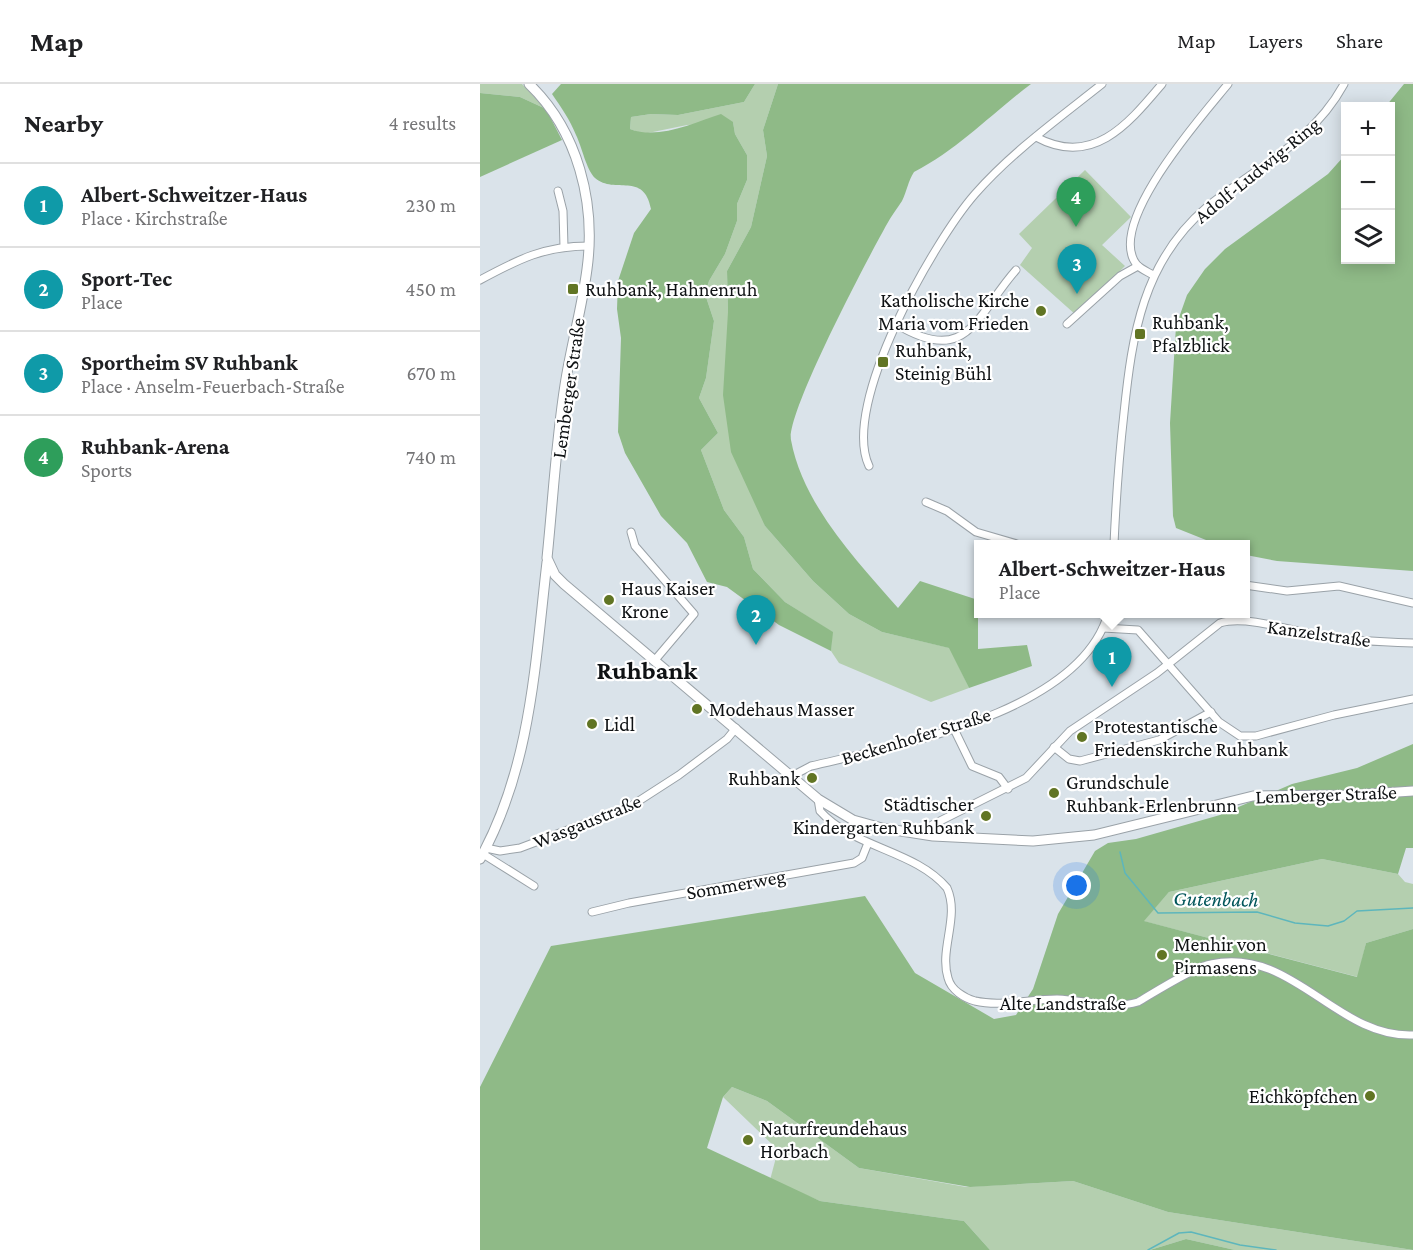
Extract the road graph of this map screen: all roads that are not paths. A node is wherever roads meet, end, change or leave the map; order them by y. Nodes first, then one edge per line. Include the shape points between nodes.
1 (529, 84) edge
2 (1102, 84) edge
3 (1162, 84) edge
4 (1228, 84) edge
5 (1344, 84) edge
6 (1036, 137) junction
7 (558, 191) dead end
8 (589, 246) junction
9 (564, 247) junction
10 (1138, 266) junction
11 (1016, 270) dead end
12 (1153, 275) junction
13 (480, 280) edge
14 (896, 324) junction
15 (1067, 324) dead end
16 (869, 466) dead end
17 (926, 502) dead end
18 (631, 532) dead end
19 (1003, 540) edge
20 (1114, 540) edge
21 (547, 558) junction
22 (555, 574) junction
23 (544, 586) junction
24 (1250, 586) edge
25 (1413, 603) edge
26 (1106, 618) edge
27 (1102, 628) junction
28 (1413, 643) edge
29 (655, 660) junction
30 (1168, 665) junction
31 (1413, 699) edge
32 (1211, 712) junction
33 (736, 728) junction
34 (954, 729) junction
35 (1053, 747) junction
36 (792, 776) junction
37 (1008, 789) junction
38 (1413, 790) edge
39 (818, 799) junction
40 (920, 834) junction
41 (868, 843) junction
42 (483, 854) edge
43 (534, 886) dead end
44 (592, 912) dead end
45 (1413, 1035) edge

1 - 8 main road, Lemberger Straße via 553,113 579,165 588,212
2 - 6 street
3 - 6 street via 1129,123 1104,140 1078,146
4 - 10 street via 1140,206 1132,234
5 - 12 street, Adolf-Ludwig-Ring via 1327,112 1294,145 1193,220 1169,247
6 - 14 street via 993,175 962,210
7 - 9 street
8 - 9 street
8 - 21 main road, Lemberger Straße via 564,388
9 - 13 street via 530,254
10 - 12 street
10 - 15 street via 1120,276
11 - 14 street via 979,321 952,339 925,340
12 - 20 street, Adolf-Ludwig-Ring via 1130,354
14 - 16 street via 876,370 871,393 864,444
17 - 19 street via 947,511 976,532
18 - 29 street via 635,546 694,614
21 - 22 main road, Lemberger Straße
21 - 23 main road
22 - 23 main road
22 - 29 main road, Lemberger Straße
23 - 42 main road via 525,739 507,799
24 - 25 street via 1287,591 1338,586
26 - 27 street, Beckenhofer Straße
27 - 30 street via 1136,629
27 - 34 street, Beckenhofer Straße via 1089,652 1059,678 1013,705
28 - 30 street, Kanzelstraße via 1351,640 1225,621
29 - 33 main road, Lemberger Straße
30 - 32 street
30 - 35 street, Kanzelstraße via 1070,731
31 - 32 street via 1251,737 1234,734
32 - 35 street via 1159,740 1080,761 1069,759
33 - 36 main road, Lemberger Straße
33 - 42 street, Wasgaustraße via 679,776 637,803 520,848
34 - 36 street, Beckenhofer Straße via 811,766
34 - 37 street via 972,766 999,777
35 - 37 street, Kanzelstraße via 1030,775
36 - 39 main road, Lemberger Straße
37 - 40 street, Kanzelstraße
38 - 40 main road, Lemberger Straße via 1246,796 1129,828 1059,840 1004,841
39 - 40 main road, Lemberger Straße via 853,820
39 - 41 street, Alte Landstraße via 823,814
41 - 44 street, Sommerweg via 862,858 854,863
41 - 45 street, Alte Landstraße via 931,874 947,888 951,915 948,981 973,1000 1056,999 1127,1005 1201,967 1239,963 1277,971 1361,1025 1387,1035
42 - 43 street

